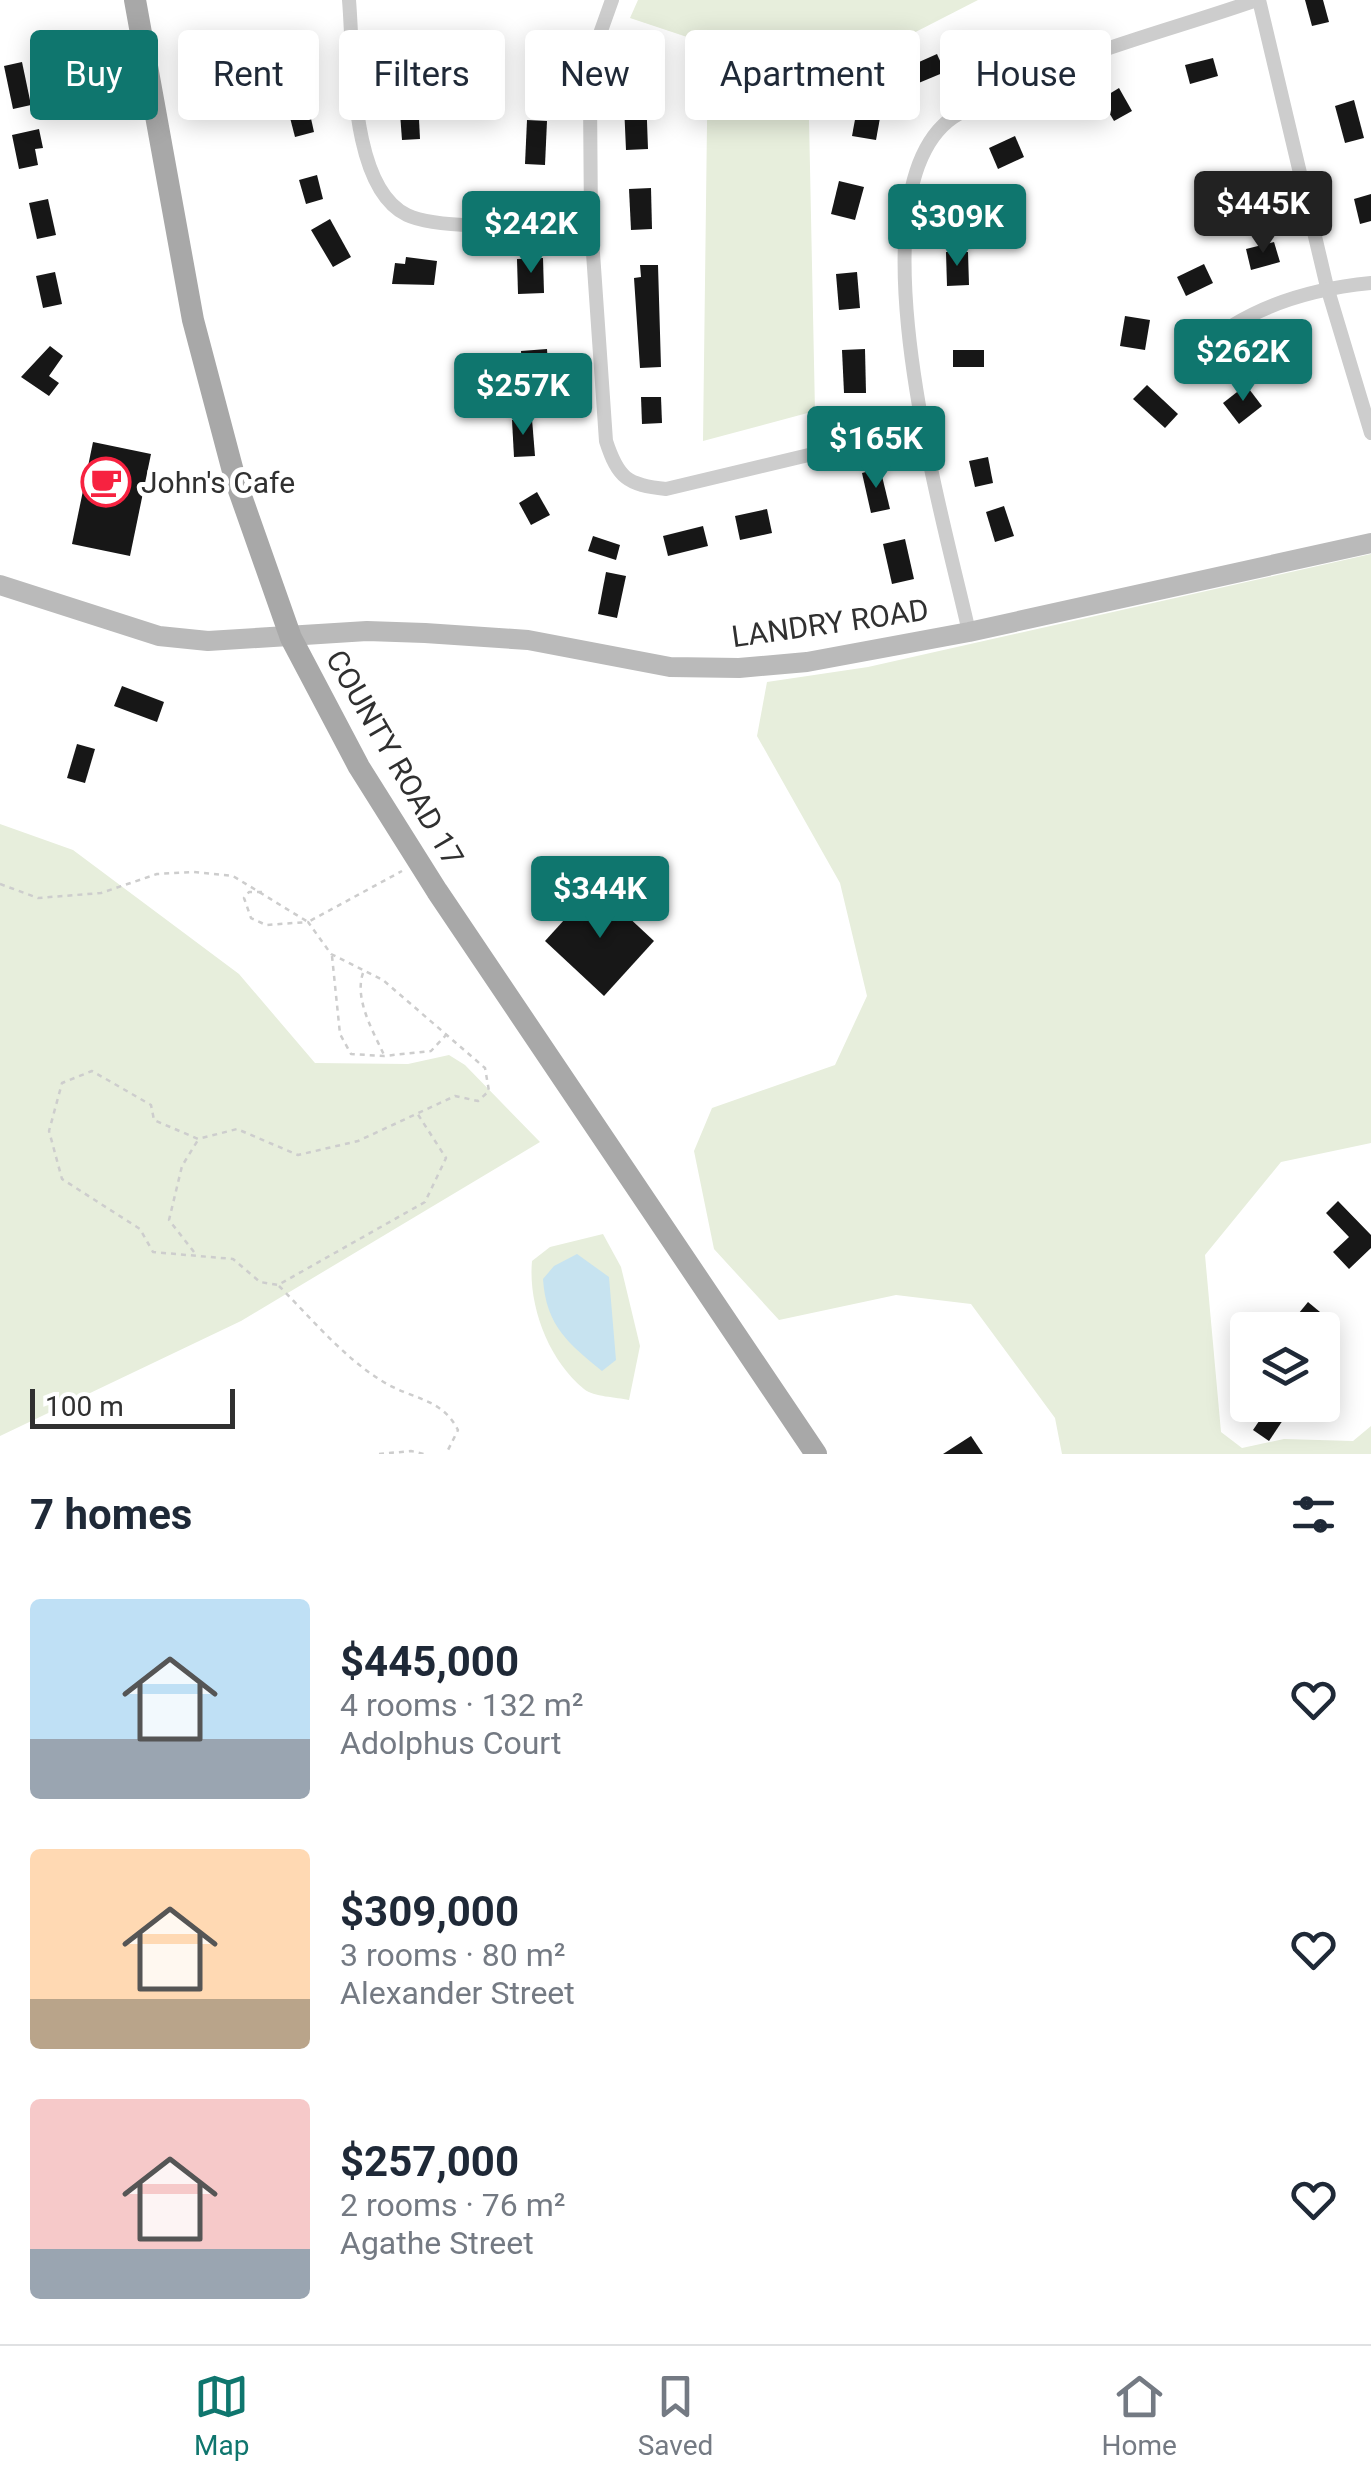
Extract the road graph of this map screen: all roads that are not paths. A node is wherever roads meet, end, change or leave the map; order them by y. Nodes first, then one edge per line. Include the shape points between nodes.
1 (135, 0) edge
2 (350, 0) edge
3 (612, 0) edge
4 (1258, 0) edge
5 (591, 224) junction
6 (1371, 283) edge
7 (1327, 287) junction
8 (1196, 352) dead end
9 (922, 428) junction
10 (1371, 433) edge
11 (1371, 543) edge
12 (0, 584) edge
13 (969, 632) junction
14 (291, 638) junction
15 (816, 1454) edge

1 - 14 main road, COUNTY ROAD 17 via 193,320 235,479
2 - 5 street via 361,132 384,199 409,216 468,225
3 - 5 street via 592,56
4 - 7 street
4 - 9 street via 1043,70 948,120 924,148 909,190 905,239
5 - 9 street via 606,441 615,469 638,486 706,482
6 - 7 street
7 - 8 street via 1223,328
7 - 10 street
9 - 13 street
11 - 13 main road, LANDRY ROAD
12 - 14 main road, LANDRY ROAD via 159,636
13 - 14 main road, LANDRY ROAD via 739,668 670,667 510,638 367,630
14 - 15 main road, COUNTY ROAD 17 via 418,862

